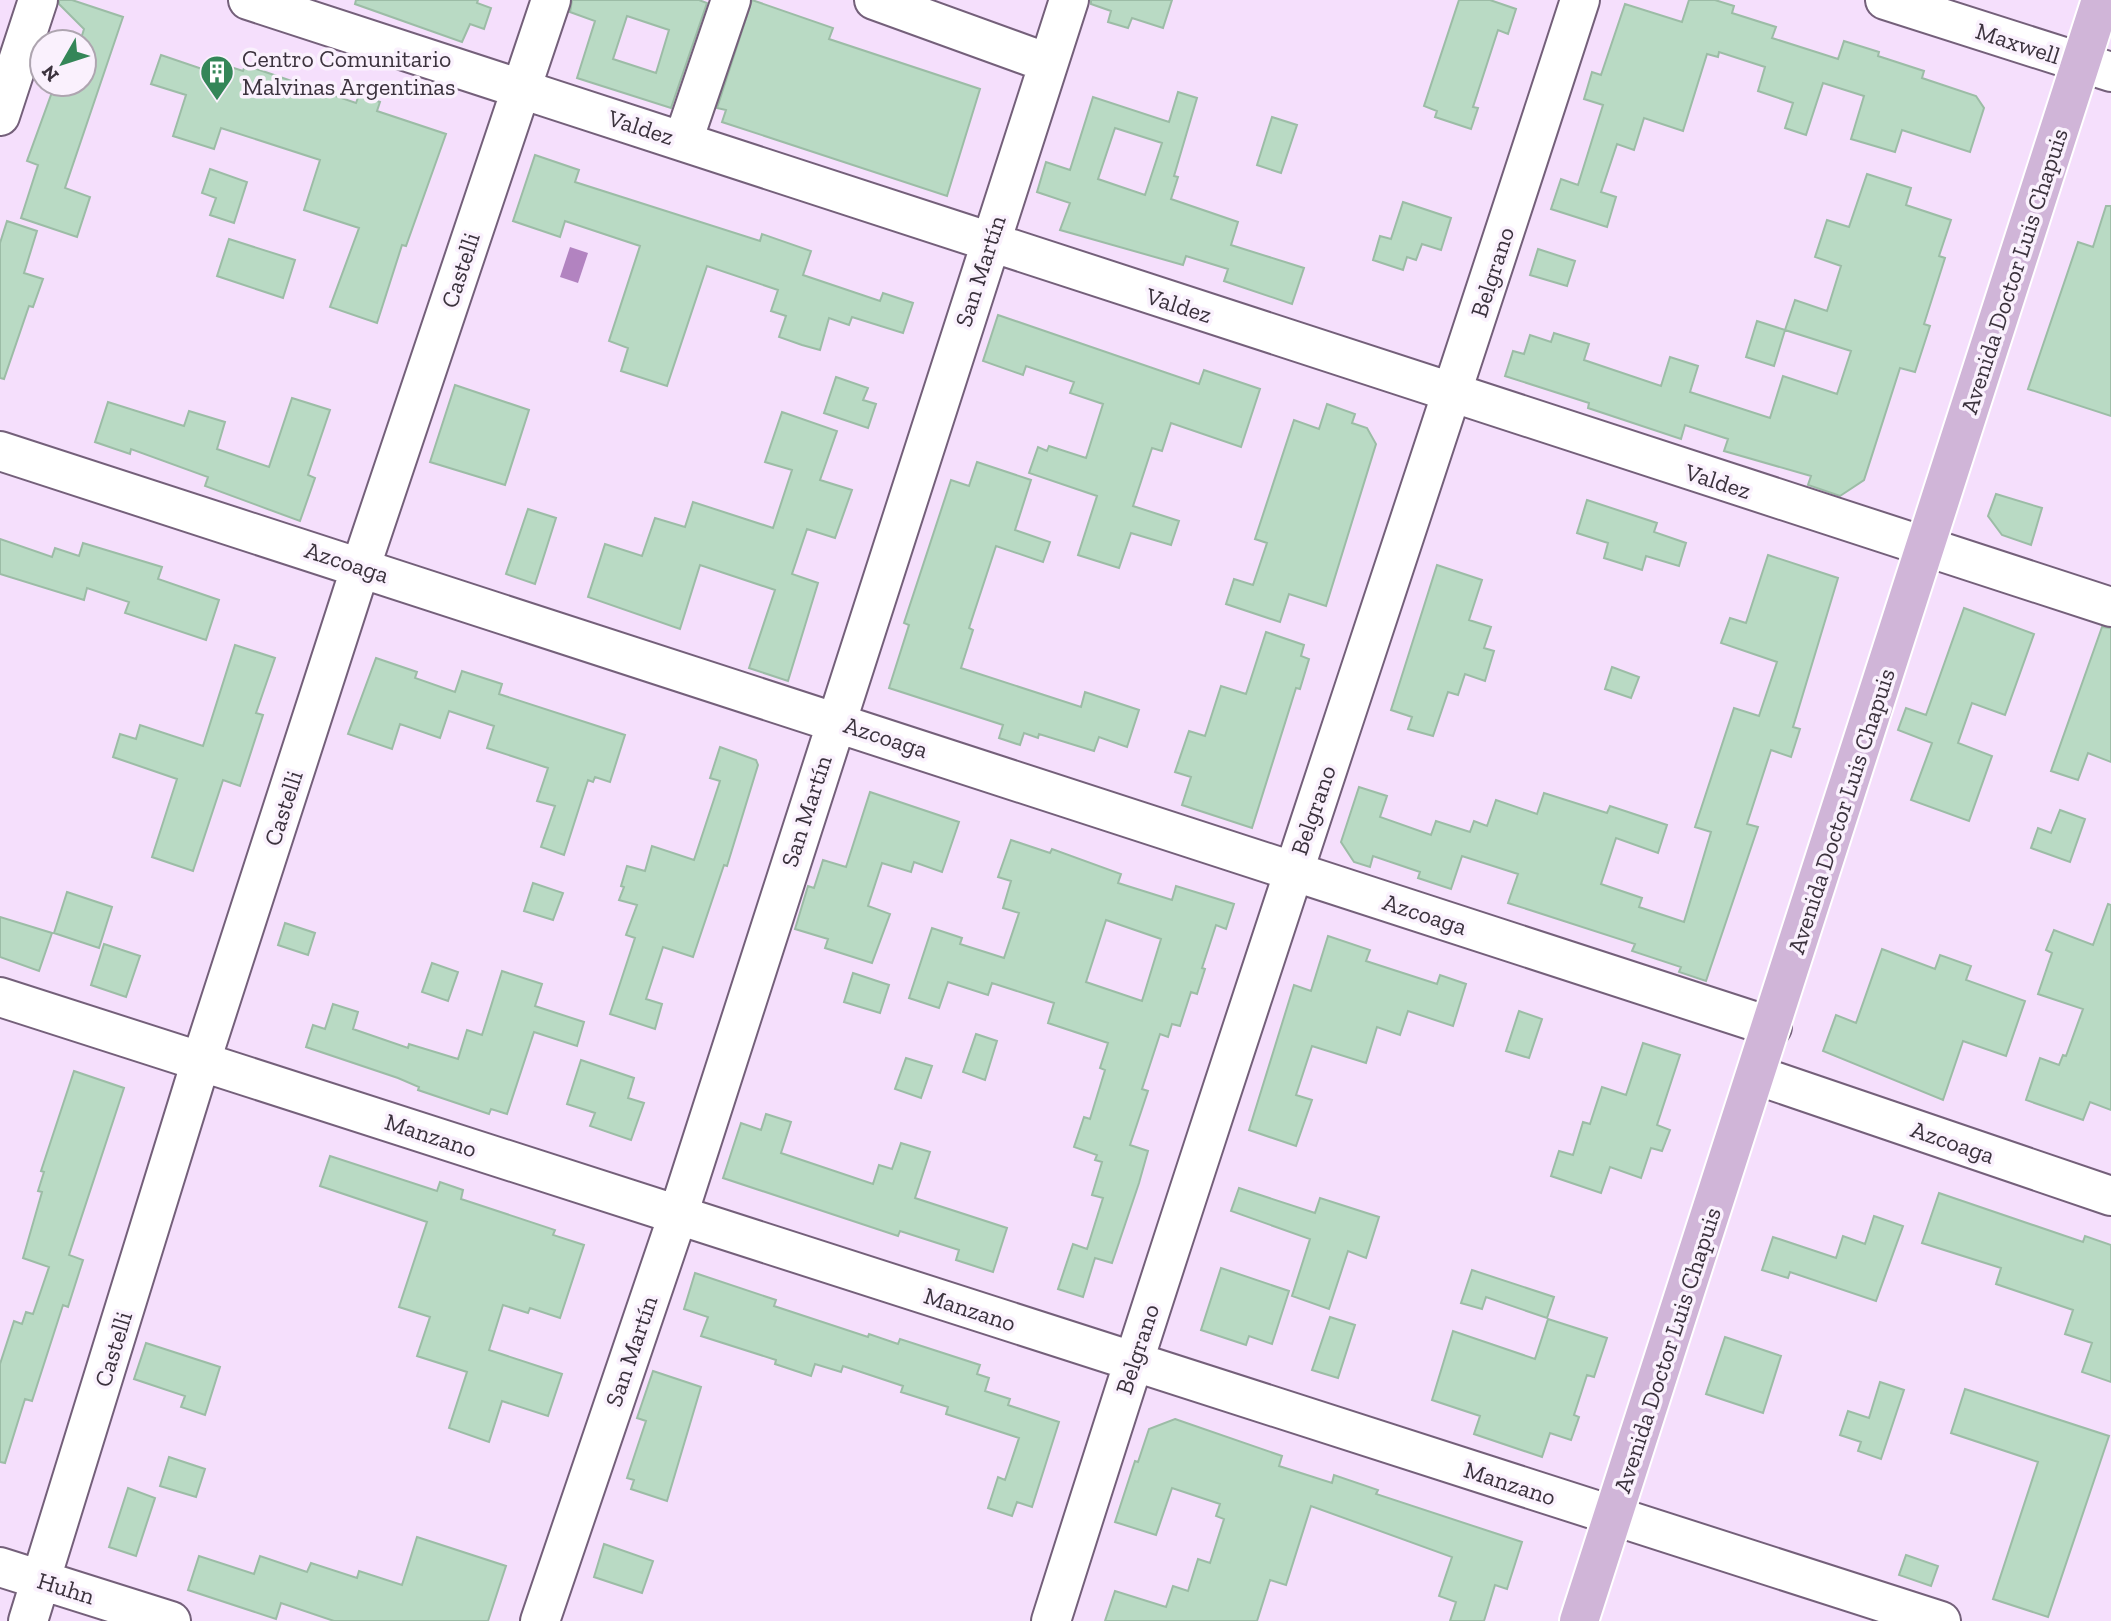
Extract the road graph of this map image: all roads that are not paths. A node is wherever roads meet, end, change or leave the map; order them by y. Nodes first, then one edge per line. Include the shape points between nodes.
1 (38, 0) edge
2 (248, 0) edge
3 (551, 0) edge
4 (731, 0) edge
5 (874, 0) edge
6 (1069, 0) edge
7 (1580, 0) edge
8 (1885, 0) edge
9 (2101, 0) edge
10 (1048, 63) junction
11 (2096, 68) edge
12 (520, 88) junction
13 (0, 116) edge
14 (683, 141) junction
15 (989, 243) junction
16 (1452, 395) junction
17 (0, 451) edge
18 (1925, 548) junction
19 (361, 566) junction
20 (2111, 607) edge
21 (835, 720) junction
22 (1293, 870) junction
23 (0, 997) edge
24 (1772, 1027) junction
25 (201, 1062) junction
26 (1756, 1074) junction
27 (2111, 1196) edge
28 (678, 1214) junction
29 (1133, 1361) junction
30 (1614, 1516) junction
31 (0, 1567) edge
32 (42, 1580) junction
33 (28, 1621) edge
34 (171, 1621) edge
35 (540, 1621) edge
36 (1051, 1621) edge
37 (1579, 1621) edge
38 (1941, 1621) edge

1 - 13 street
2 - 12 street, Valdez
3 - 12 street, Castelli
4 - 14 street
5 - 10 street
6 - 10 street, San Martín
7 - 16 street, Belgrano
8 - 11 street, Maxwell
9 - 11 main road, Avenida Doctor Luis Chapuis
10 - 15 street, San Martín
11 - 18 main road, Avenida Doctor Luis Chapuis
12 - 14 street, Valdez
12 - 19 street, Castelli
14 - 15 street, Valdez
15 - 16 street, Valdez
15 - 21 street, San Martín
16 - 18 street, Valdez
16 - 22 street, Belgrano
17 - 19 street, Azcoaga
18 - 20 street, Valdez
18 - 24 main road, Avenida Doctor Luis Chapuis
19 - 21 street, Azcoaga
19 - 25 street, Castelli
21 - 22 street, Azcoaga
21 - 28 street, San Martín
22 - 24 street, Azcoaga
22 - 29 street, Belgrano
23 - 25 street, Manzano
24 - 26 main road, Avenida Doctor Luis Chapuis
25 - 28 street, Manzano
25 - 32 street, Castelli
26 - 27 street, Azcoaga
26 - 30 main road, Avenida Doctor Luis Chapuis
28 - 29 street, Manzano
28 - 35 street, San Martín
29 - 30 street, Manzano
29 - 36 street, Belgrano
30 - 37 main road, Avenida Doctor Luis Chapuis
30 - 38 street, Manzano
31 - 32 street, Huhn
32 - 33 street, Castelli
32 - 34 street, Huhn

